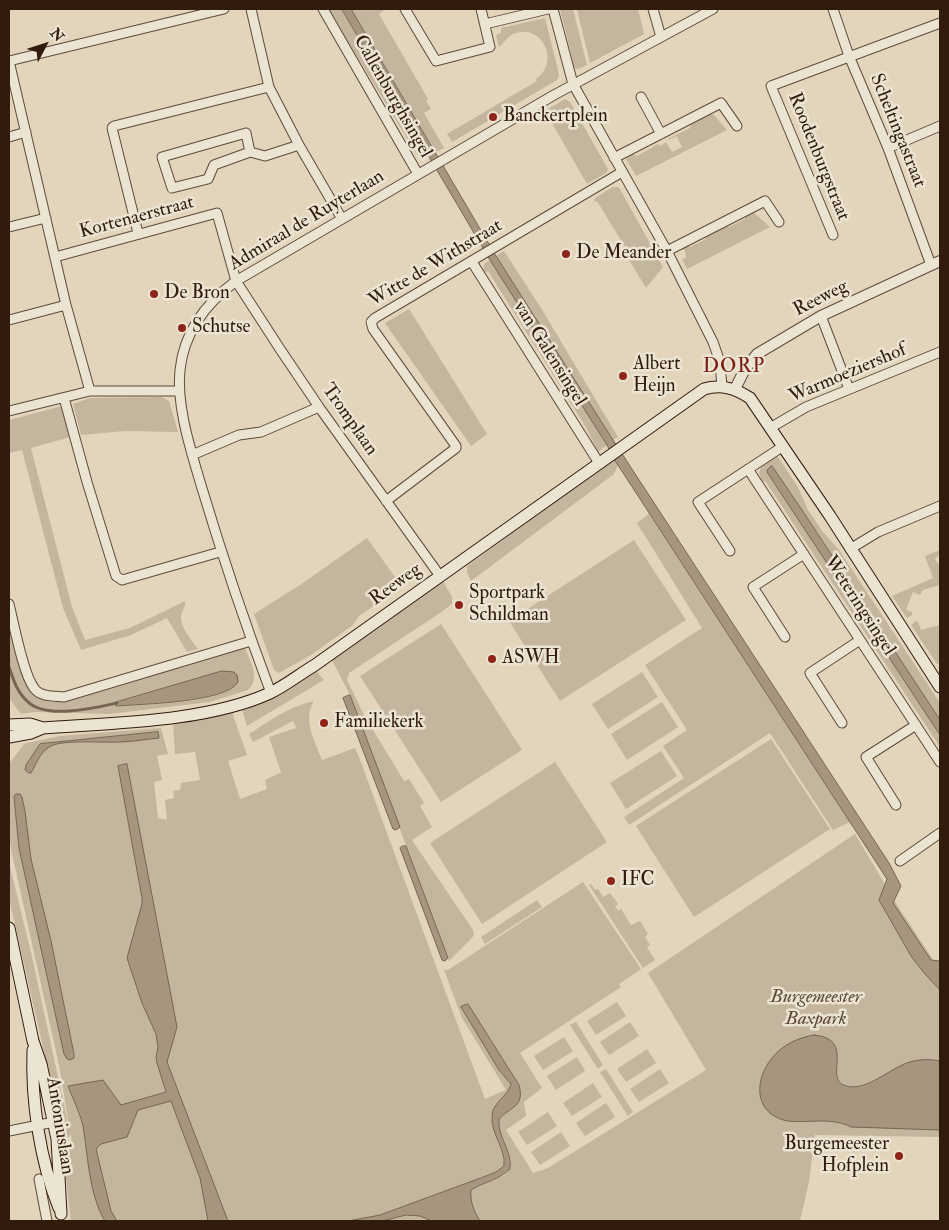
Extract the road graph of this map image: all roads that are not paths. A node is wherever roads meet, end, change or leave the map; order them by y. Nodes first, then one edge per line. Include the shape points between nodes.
1 (224, 9) edge
2 (251, 9) edge
3 (323, 9) edge
4 (405, 9) edge
5 (481, 9) edge
6 (548, 9) edge
7 (553, 9) edge
8 (653, 9) edge
9 (713, 9) edge
10 (833, 9) edge
11 (520, 12) edge
12 (940, 23) edge
13 (485, 24) junction
14 (661, 37) junction
15 (849, 56) junction
16 (9, 61) edge
17 (573, 84) junction
18 (270, 87) junction
19 (641, 97) dead end
20 (737, 126) dead end
21 (940, 126) edge
22 (26, 132) junction
23 (661, 134) junction
24 (9, 137) edge
25 (299, 145) junction
26 (888, 148) junction
27 (250, 152) junction
28 (614, 158) junction
29 (622, 172) junction
30 (418, 174) junction
31 (46, 218) junction
32 (342, 219) junction
33 (778, 222) dead end
34 (9, 227) edge
35 (138, 234) junction
36 (833, 235) dead end
37 (667, 251) junction
38 (55, 257) junction
39 (472, 262) junction
40 (936, 263) edge
41 (236, 281) junction
42 (66, 305) junction
43 (822, 316) junction
44 (9, 320) edge
45 (940, 352) edge
46 (722, 387) junction
47 (735, 389) junction
48 (849, 389) junction
49 (90, 391) junction
50 (178, 391) junction
51 (64, 398) junction
52 (750, 398) joint
53 (319, 407) junction
54 (9, 410) edge
55 (770, 428) junction
56 (782, 447) junction
57 (192, 455) junction
58 (599, 463) junction
59 (748, 469) junction
60 (386, 501) junction
61 (940, 506) edge
62 (850, 549) junction
63 (730, 551) dead end
64 (220, 552) junction
65 (804, 554) junction
66 (440, 576) junction
67 (9, 604) edge
68 (785, 637) dead end
69 (860, 640) junction
70 (251, 641) junction
71 (936, 672) edge
72 (940, 687) edge
73 (271, 693) junction
74 (842, 723) dead end
75 (9, 725) edge
76 (916, 725) junction
77 (43, 728) junction
78 (9, 737) edge
79 (940, 762) edge
80 (896, 805) dead end
81 (940, 833) edge
82 (900, 861) dead end
83 (9, 928) edge
84 (33, 1041) junction
85 (54, 1122) junction
86 (37, 1125) junction
87 (9, 1131) edge
88 (39, 1179) dead end
89 (62, 1218) edge
90 (48, 1221) edge

1 - 16 street
2 - 18 street
3 - 30 street, Callenburghsingel
4 - 13 street via 436,61 490,48
5 - 13 street
6 - 11 street
7 - 17 street
8 - 14 street
9 - 14 street, Admiraal de Ruyterlaan
10 - 15 street, Scheltingastraat
11 - 13 street
12 - 15 street
14 - 17 street, Admiraal de Ruyterlaan
15 - 26 street, Scheltingastraat
15 - 36 street, Roodenburgstraat via 771,86
16 - 22 street
17 - 28 street
17 - 30 street, Admiraal de Ruyterlaan
18 - 25 street
18 - 35 street via 112,128
19 - 23 street
20 - 23 street via 721,103
21 - 26 street
22 - 24 street
22 - 31 street
23 - 28 street
25 - 27 street via 265,156
25 - 32 street
26 - 40 street, Scheltingastraat
27 - 27 street via 246,133 162,157 172,188 208,179 214,165
28 - 29 street
29 - 37 street
29 - 39 street, Witte de Withstraat
30 - 32 street, Admiraal de Ruyterlaan
31 - 34 street
31 - 38 street
32 - 41 street, Admiraal de Ruyterlaan
33 - 37 street via 764,201
35 - 38 street, Kortenaerstraat
35 - 41 street, Kortenaerstraat via 217,213
37 - 46 street via 717,350
38 - 42 street
39 - 58 street, van Galensingel
39 - 60 street, Witte de Withstraat via 372,322 373,329 456,448
40 - 43 street, Reeweg
41 - 50 street, Admiraal de Ruyterlaan via 204,309 188,334
41 - 53 street, Tromplaan
42 - 44 street
42 - 49 street
43 - 47 street, Reeweg via 753,357
43 - 48 street
45 - 48 street, Warmoeziershof
46 - 47 main road, Reeweg
46 - 58 main road, Reeweg via 704,389
47 - 52 main road, Reeweg
48 - 55 street, Warmoeziershof via 806,407
49 - 50 street
49 - 51 street
50 - 57 street, Admiraal de Ruyterlaan
51 - 54 street
51 - 64 street via 116,576 122,580
52 - 55 main road, Weteringsingel
53 - 57 street via 261,432 239,435
53 - 60 street, Tromplaan
55 - 56 main road, Weteringsingel
56 - 59 street
56 - 62 main road, Weteringsingel
57 - 64 street, Admiraal de Ruyterlaan
58 - 66 main road, Reeweg
59 - 63 street via 698,502
59 - 65 street, Weteringsingel
60 - 66 street, Tromplaan
61 - 62 street via 878,532
62 - 71 main road, Weteringsingel
64 - 70 street, Admiraal de Ruyterlaan
65 - 68 street via 753,587
65 - 69 street, Weteringsingel
66 - 73 main road, Reeweg
67 - 70 street via 24,664 34,689 52,696 64,696
69 - 74 street via 810,673
69 - 76 street, Weteringsingel
70 - 73 street, Admiraal de Ruyterlaan
71 - 72 main road, Weteringsingel
73 - 77 main road, Reeweg via 238,705 165,718
75 - 77 main road, Reeweg via 30,724
76 - 79 street, Weteringsingel
76 - 80 street via 866,757
77 - 78 main road, Reeweg
81 - 82 street
83 - 84 main road, Antoniuslaan
84 - 85 main road, Antoniuslaan
84 - 86 main road, Antoniuslaan
85 - 86 street
85 - 89 main road, Antoniuslaan
86 - 87 street
86 - 89 main road, Antoniuslaan
88 - 90 street

